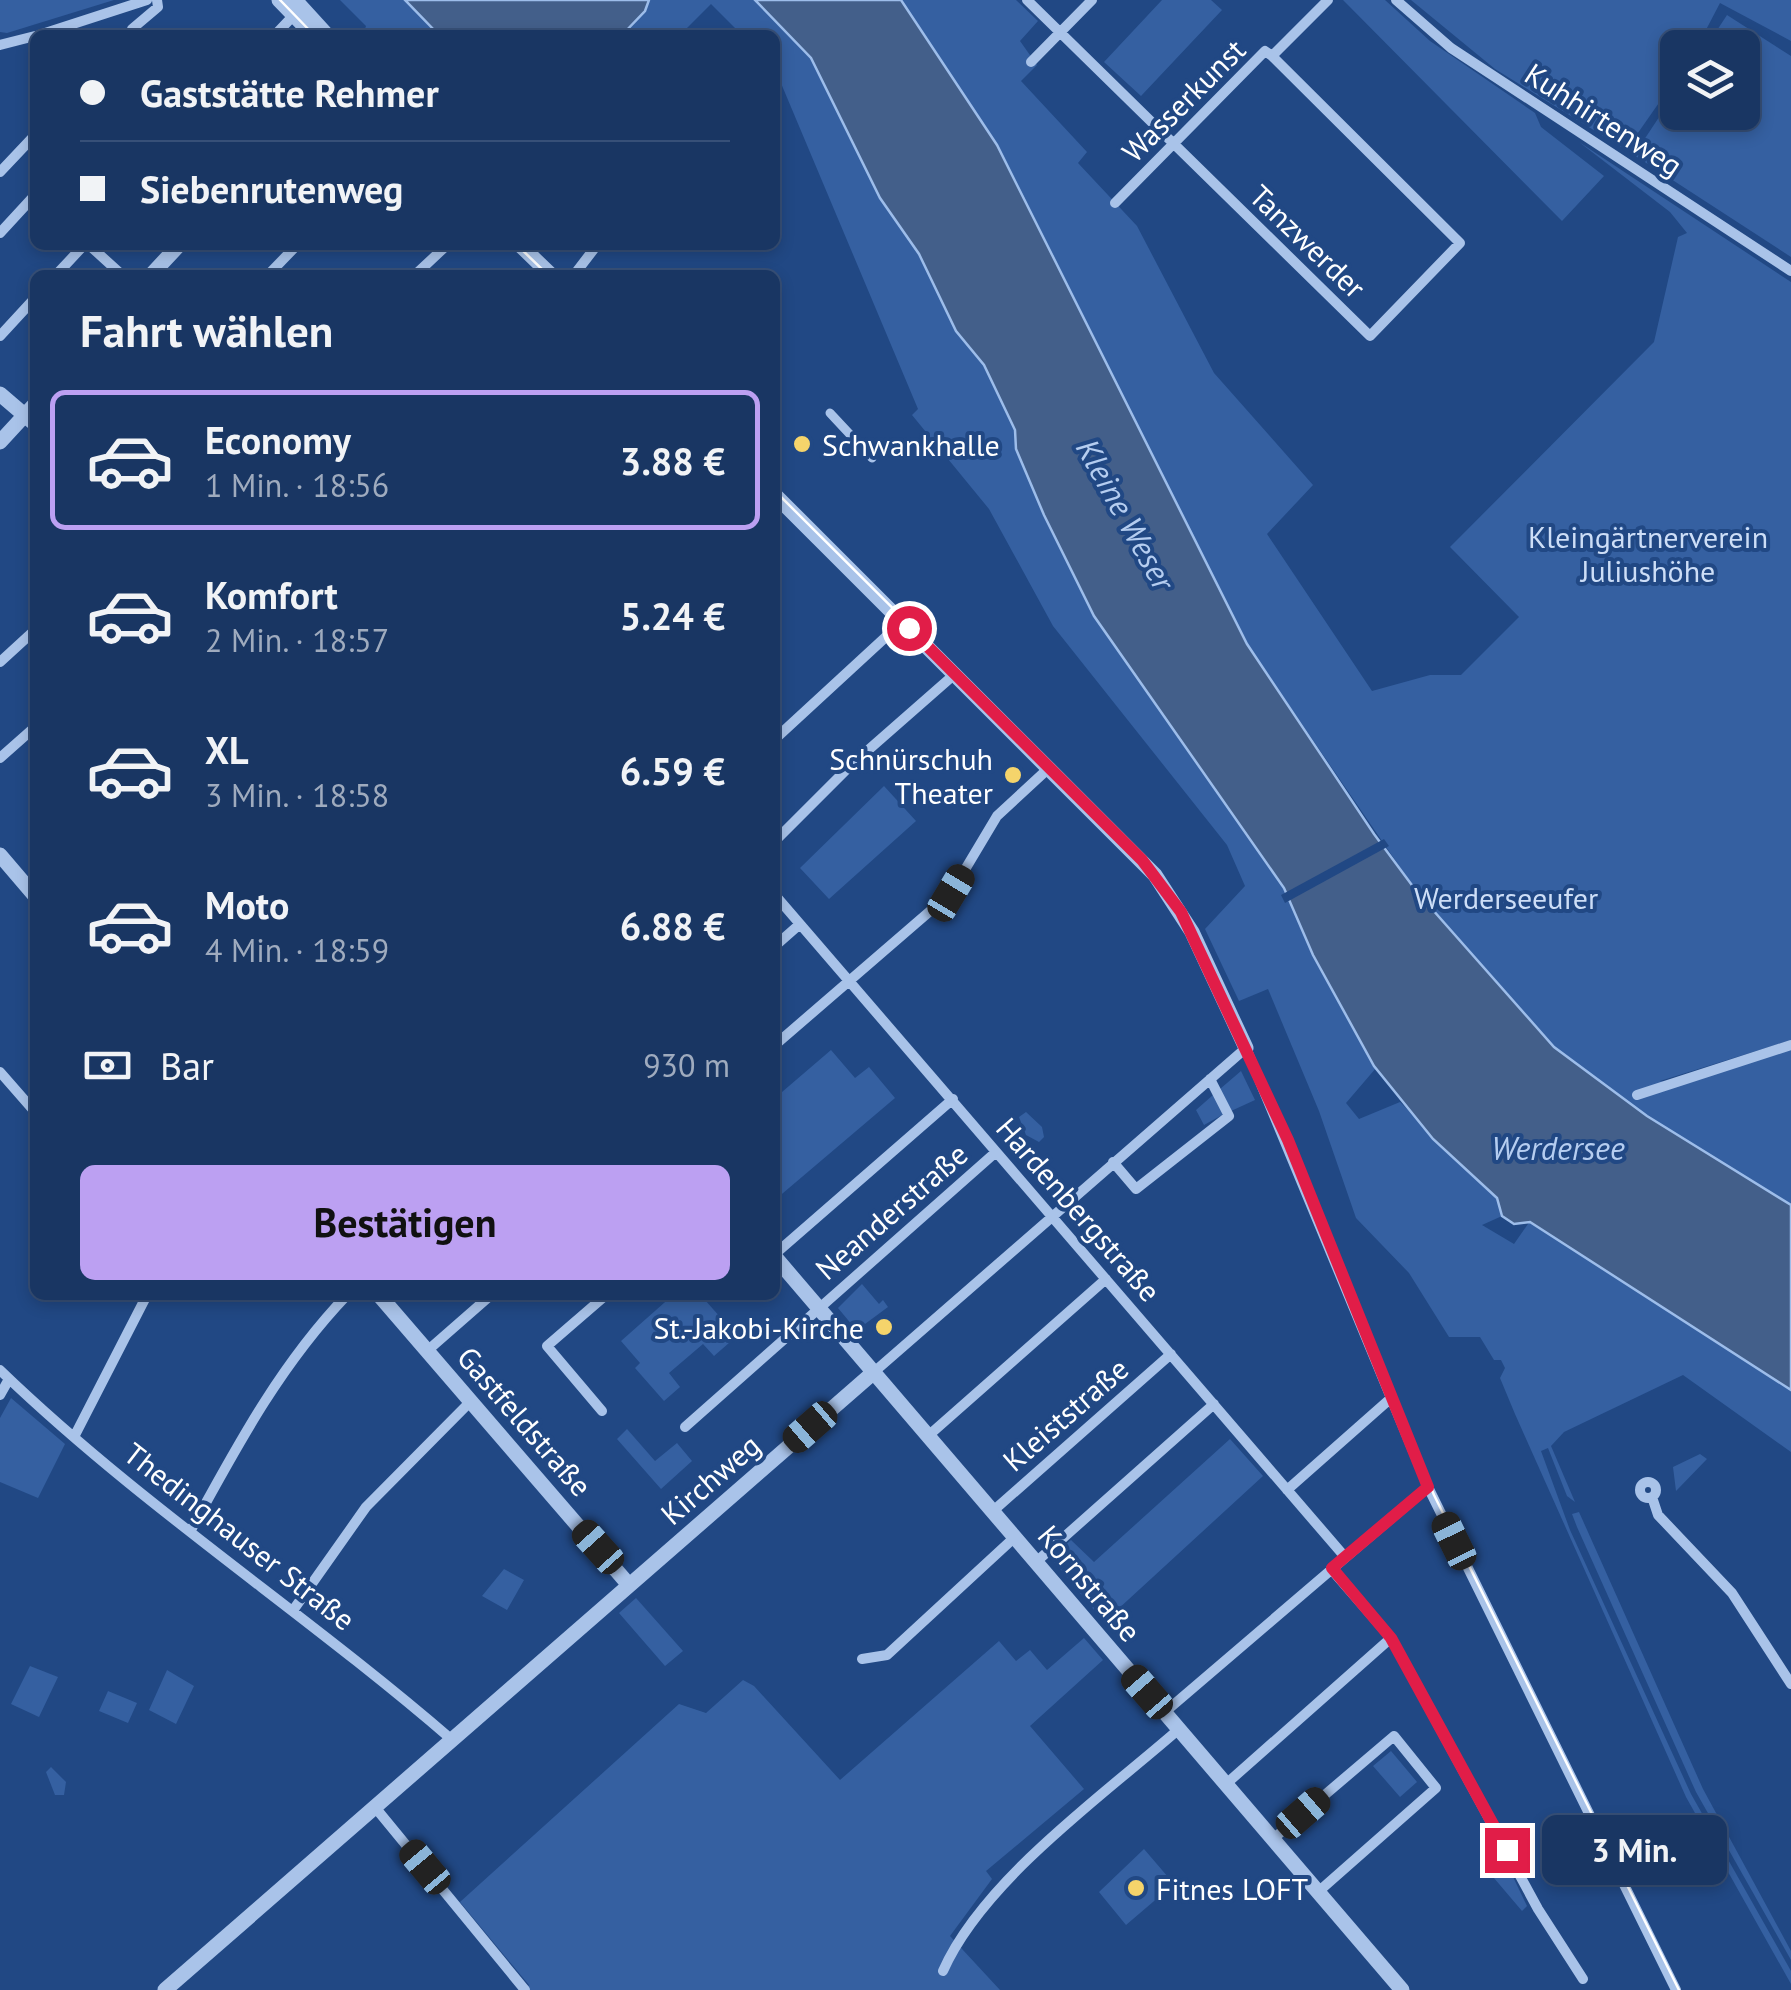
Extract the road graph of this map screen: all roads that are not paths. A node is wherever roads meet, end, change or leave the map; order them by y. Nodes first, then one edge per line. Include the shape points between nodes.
1 (147, 0) edge
2 (158, 0) edge
3 (279, 0) edge
4 (1027, 0) edge
5 (1092, 0) edge
6 (1328, 0) edge
7 (1396, 0) edge
8 (126, 7) junction
9 (294, 7) edge
10 (55, 30) edge
11 (130, 30) edge
12 (132, 30) edge
13 (279, 30) edge
14 (310, 30) edge
15 (321, 30) edge
16 (1060, 32) junction
17 (30, 38) edge
18 (0, 44) edge
19 (1272, 56) junction
20 (1031, 62) dead end
21 (30, 140) edge
22 (1176, 143) junction
23 (0, 172) edge
24 (30, 200) edge
25 (1115, 203) dead end
26 (0, 233) edge
27 (81, 250) edge
28 (92, 250) edge
29 (174, 250) edge
30 (292, 250) edge
31 (442, 250) edge
32 (525, 250) edge
33 (593, 250) edge
34 (61, 270) edge
35 (116, 270) edge
36 (156, 270) edge
37 (273, 270) edge
38 (421, 270) edge
39 (546, 270) edge
40 (578, 270) edge
41 (1791, 271) edge
42 (30, 303) edge
43 (0, 336) edge
44 (0, 394) edge
45 (30, 413) edge
46 (830, 413) dead end
47 (30, 416) edge
48 (0, 442) edge
49 (872, 458) dead end
50 (780, 500) edge
51 (902, 622) junction
52 (30, 635) edge
53 (0, 662) edge
54 (956, 673) junction
55 (30, 731) edge
56 (780, 734) edge
57 (0, 758) edge
58 (1050, 767) junction
59 (780, 837) edge
60 (0, 855) edge
61 (30, 890) edge
62 (780, 901) edge
63 (800, 924) junction
64 (780, 942) edge
65 (849, 980) junction
66 (780, 1041) edge
67 (1791, 1045) edge
68 (1246, 1048) junction
69 (0, 1072) edge
70 (1210, 1080) junction
71 (1637, 1095) dead end
72 (953, 1099) junction
73 (30, 1106) edge
74 (996, 1152) junction
75 (1113, 1162) junction
76 (1053, 1216) junction
77 (780, 1252) edge
78 (780, 1262) edge
79 (1106, 1279) junction
80 (144, 1300) edge
81 (343, 1300) edge
82 (383, 1300) edge
83 (485, 1300) edge
84 (600, 1300) edge
85 (820, 1308) junction
86 (427, 1351) junction
87 (1171, 1354) junction
88 (874, 1372) junction
89 (5, 1374) edge
90 (0, 1395) edge
91 (1390, 1398) junction
92 (471, 1401) junction
93 (1214, 1404) junction
94 (602, 1411) dead end
95 (685, 1427) dead end
96 (928, 1436) junction
97 (74, 1437) junction
98 (1428, 1487) junction
99 (1287, 1490) junction
100 (1652, 1497) dead end
101 (993, 1511) junction
102 (191, 1530) junction
103 (1015, 1537) junction
104 (1345, 1557) junction
105 (1036, 1562) junction
106 (1332, 1568) junction
107 (629, 1585) junction
108 (294, 1609) junction
109 (1391, 1638) junction
110 (862, 1659) dead end
111 (1791, 1684) edge
112 (1165, 1712) junction
113 (1179, 1729) junction
114 (451, 1738) junction
115 (1226, 1784) junction
116 (374, 1806) junction
117 (1273, 1839) junction
118 (1318, 1892) junction
119 (943, 1970) dead end
120 (1583, 1979) dead end
121 (166, 1990) edge
122 (525, 1990) edge
123 (1402, 1990) edge
124 (1676, 1990) edge

1 - 8 street
2 - 12 street
3 - 9 street
4 - 16 street, Tanzwerder
5 - 16 street
6 - 19 street, Wasserkunst
7 - 41 street, Kuhhirtenweg via 1451,48
8 - 10 street
8 - 11 street
9 - 13 street
9 - 14 street
9 - 15 street
16 - 20 street
16 - 22 street, Tanzwerder
17 - 18 street
19 - 22 street, Wasserkunst via 1265,51
19 - 22 street, Tanzwerder via 1460,244 1370,336
21 - 23 street
22 - 25 street, Wasserkunst
24 - 26 street
27 - 34 street
28 - 35 street
29 - 36 street
30 - 37 street
31 - 38 street
32 - 39 street
33 - 40 street
42 - 43 street
44 - 45 street
46 - 49 street
47 - 48 street
50 - 51 street
51 - 54 street
51 - 56 street
52 - 53 street
54 - 58 street
54 - 59 street
55 - 57 street
58 - 65 street via 997,816 951,893
58 - 68 street via 1166,889
60 - 61 street
62 - 63 street, Hardenbergstraße
63 - 64 street
63 - 65 street, Hardenbergstraße
65 - 66 street
65 - 72 street, Hardenbergstraße
67 - 71 street
68 - 70 street, Kirchweg
68 - 91 street
69 - 73 street
70 - 75 street, Kirchweg
70 - 75 street via 1228,1116 1136,1190
72 - 74 street, Hardenbergstraße
72 - 77 street
74 - 76 street, Hardenbergstraße
74 - 85 street, Neanderstraße
75 - 76 street, Kirchweg
76 - 79 street, Hardenbergstraße
76 - 88 street, Kirchweg
78 - 85 street, Kornstraße
79 - 87 street, Hardenbergstraße
79 - 96 street
80 - 97 street
81 - 102 street via 250,1421
82 - 86 street, Gastfeldstraße
83 - 86 street
84 - 94 street via 547,1346
85 - 88 street, Kornstraße
85 - 95 street, Neanderstraße
86 - 92 street, Gastfeldstraße
87 - 93 street, Hardenbergstraße
87 - 101 street, Kleiststraße
88 - 96 street, Kornstraße
88 - 107 street, Kirchweg
89 - 90 street
89 - 97 street, Thedinghauser Straße
91 - 98 street
91 - 99 street
92 - 107 street, Gastfeldstraße
92 - 108 street via 366,1507
93 - 99 street, Hardenbergstraße
93 - 105 street
96 - 101 street, Kornstraße
97 - 102 street, Thedinghauser Straße
98 - 104 street
98 - 124 street
99 - 104 street, Hardenbergstraße
100 - 111 street via 1658,1516 1743,1606
101 - 103 street, Kornstraße
102 - 108 street, Thedinghauser Straße
103 - 105 street, Kornstraße
103 - 110 street via 887,1655
104 - 106 street
105 - 112 street, Kornstraße
106 - 109 street
106 - 112 street
107 - 114 street, Kirchweg
108 - 114 street, Thedinghauser Straße
109 - 115 street
109 - 120 street
112 - 113 street, Kornstraße
113 - 115 street, Kornstraße
113 - 119 street via 1029,1859
114 - 116 street, Kirchweg
115 - 117 street, Kornstraße
116 - 121 street, Kirchweg
116 - 122 street
117 - 118 street, Kornstraße
117 - 118 street via 1394,1736 1436,1788
118 - 123 street, Kornstraße

